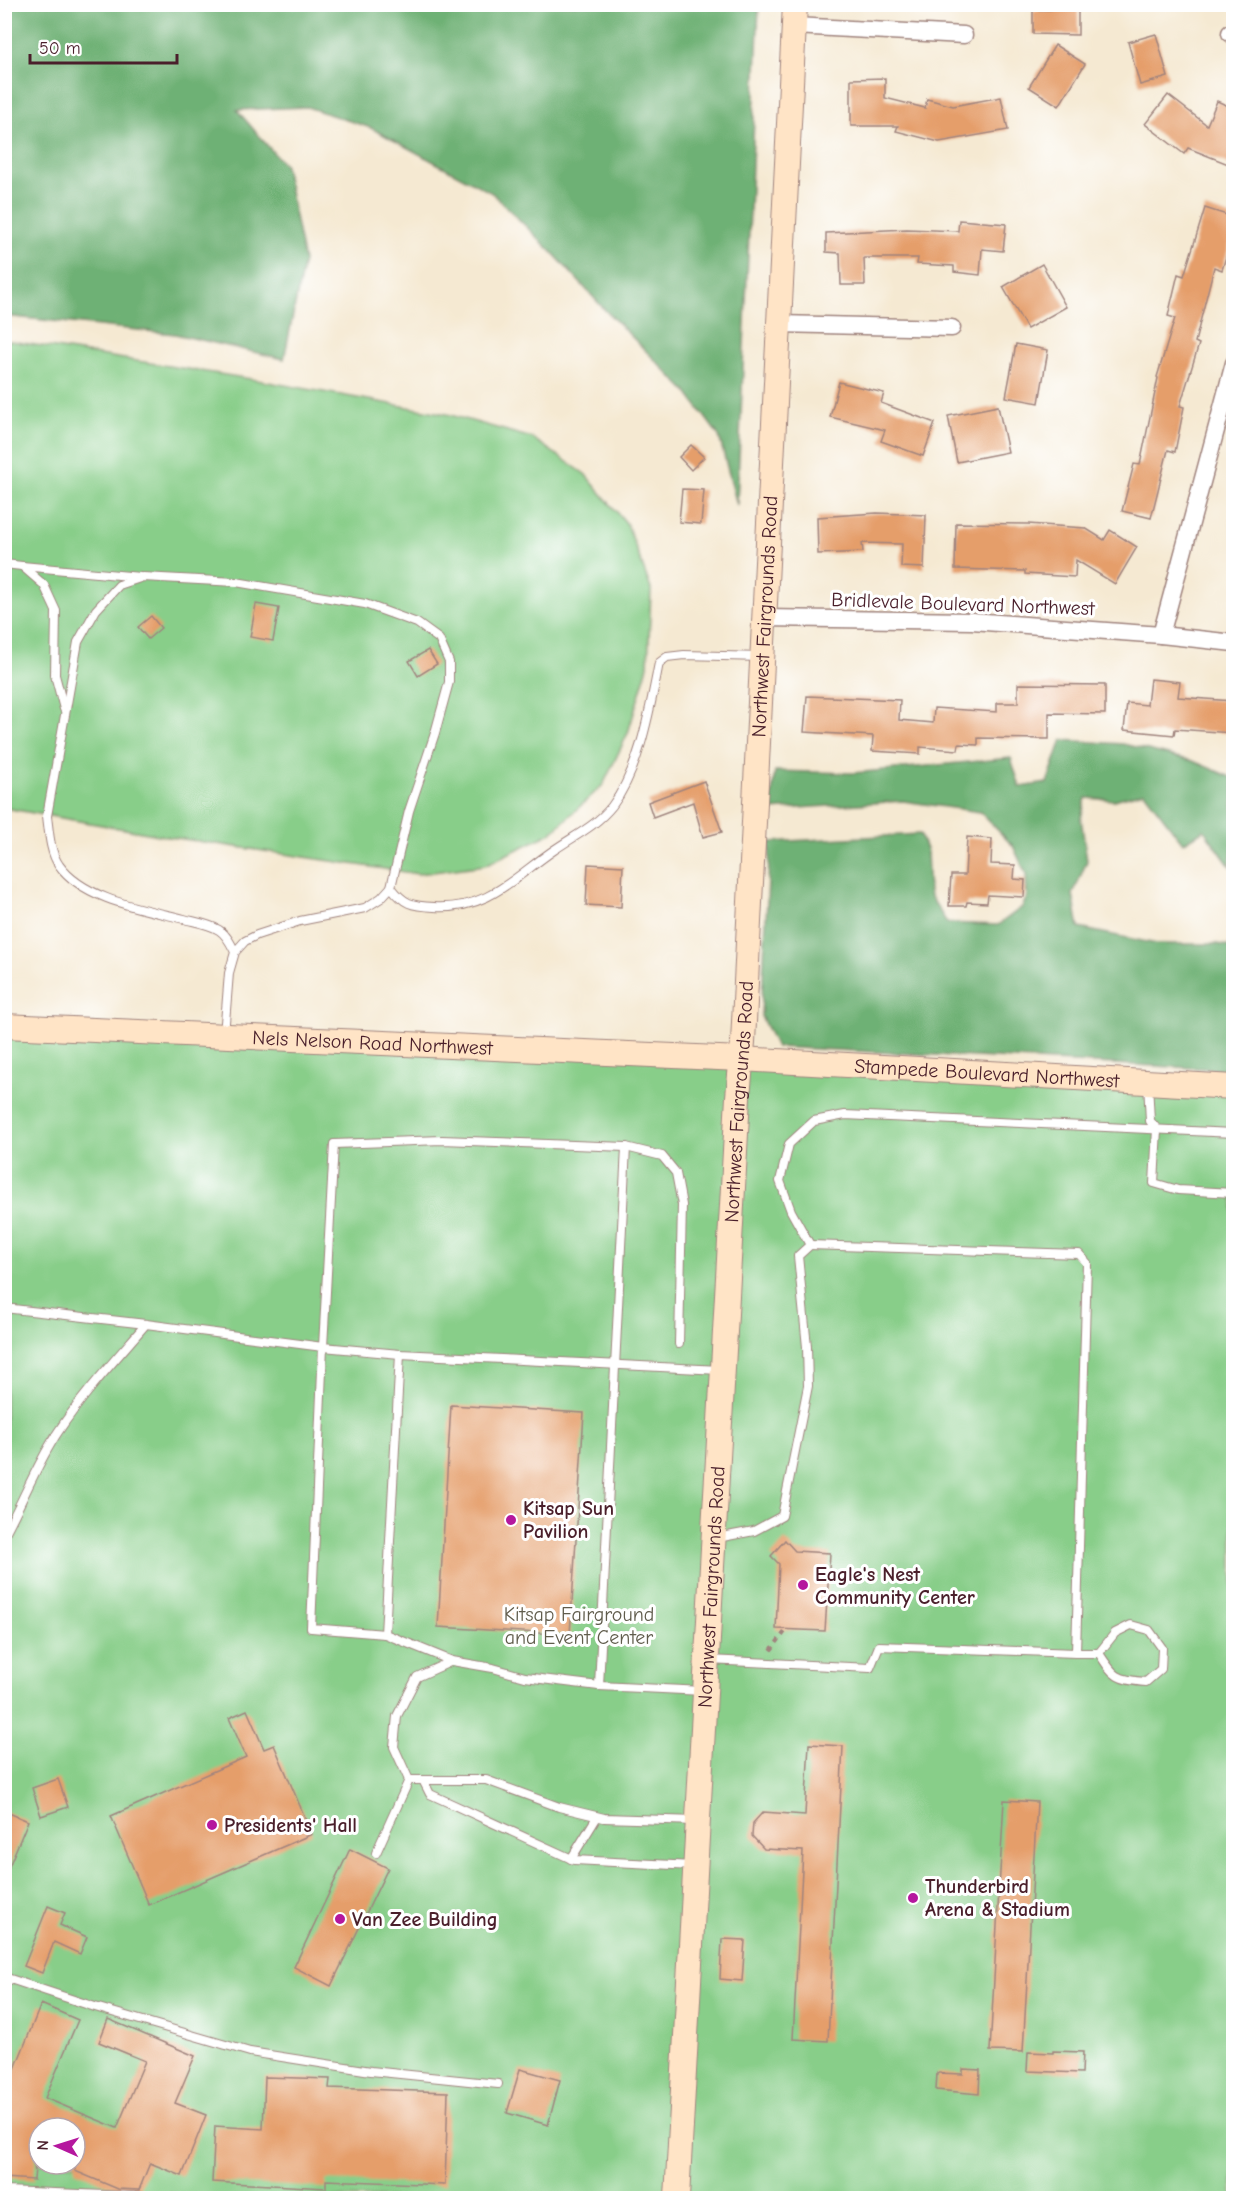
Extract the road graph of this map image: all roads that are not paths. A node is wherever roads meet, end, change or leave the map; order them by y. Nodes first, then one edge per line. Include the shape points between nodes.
1 (794, 15) edge
2 (964, 35) dead end
3 (778, 324) junction
4 (952, 328) dead end
5 (1233, 363) edge
6 (4, 564) edge
7 (22, 566) junction
8 (143, 577) junction
9 (764, 618) junction
10 (1161, 635) junction
11 (1233, 643) edge
12 (762, 657) junction
13 (65, 712) junction
14 (391, 887) junction
15 (235, 951) junction
16 (4, 1026) edge
17 (224, 1036) junction
18 (741, 1059) junction
19 (1148, 1082) junction
20 (1233, 1087) edge
21 (1157, 1129) junction
22 (1233, 1134) edge
23 (626, 1147) junction
24 (1233, 1193) edge
25 (810, 1245) junction
26 (4, 1308) edge
27 (146, 1324) junction
28 (679, 1344) dead end
29 (323, 1347) junction
30 (400, 1353) junction
31 (615, 1365) junction
32 (723, 1370) junction
33 (4, 1535) edge
34 (714, 1539) junction
35 (385, 1634) junction
36 (1076, 1653) junction
37 (1100, 1653) junction
38 (707, 1660) junction
39 (452, 1661) junction
40 (599, 1686) junction
41 (705, 1691) junction
42 (409, 1780) junction
43 (423, 1780) junction
44 (597, 1816) junction
45 (697, 1821) junction
46 (376, 1853) dead end
47 (572, 1858) junction
48 (695, 1867) junction
49 (4, 1977) edge
50 (498, 2084) dead end
51 (4, 2191) edge
52 (181, 2199) edge
53 (678, 2199) edge

1 - 2 street
1 - 3 main road, Northwest Fairgrounds Road
3 - 4 street
3 - 9 main road, Northwest Fairgrounds Road
5 - 10 street
6 - 7 lane
7 - 8 lane
7 - 13 lane via 44,585 56,611 55,675
8 - 13 lane via 119,585 96,610 78,642
8 - 14 lane via 236,582 365,604 417,623 439,639 449,662 449,682 409,811
9 - 10 street, Bridlevale Boulevard Northwest via 972,621
9 - 12 main road, Northwest Fairgrounds Road
10 - 11 street, Bridlevale Boulevard Northwest
12 - 14 lane via 684,654 659,663 637,754 613,805 597,823 504,888 477,903 439,907 401,901
12 - 18 main road, Northwest Fairgrounds Road
13 - 15 lane via 47,816 58,864 85,889 109,899 219,930
14 - 15 lane via 365,908 300,921 257,935
15 - 17 lane via 229,973
16 - 17 main road, Nels Nelson Road Northwest
17 - 18 main road, Nels Nelson Road Northwest
18 - 19 main road, Stampede Boulevard Northwest
18 - 32 main road, Northwest Fairgrounds Road
19 - 20 main road, Stampede Boulevard Northwest
19 - 21 lane via 1150,1122
21 - 22 lane
21 - 24 lane via 1154,1183 1178,1190
21 - 25 lane via 845,1115 814,1121 789,1144 780,1181 790,1211
23 - 28 lane via 662,1156 676,1173 682,1204
23 - 29 lane via 442,1140 334,1144
23 - 31 lane
25 - 34 lane via 798,1256 808,1386 782,1516 754,1531
25 - 36 lane via 1079,1254 1087,1263
26 - 27 lane
27 - 29 lane
27 - 33 lane via 58,1432
29 - 30 lane
29 - 35 lane via 311,1628
30 - 31 lane
30 - 35 lane
31 - 32 lane
31 - 40 lane
32 - 34 main road, Northwest Fairgrounds Road
34 - 38 main road, Northwest Fairgrounds Road
35 - 39 lane
36 - 37 lane
36 - 38 lane via 879,1646 870,1668
37 - 37 lane via 1111,1671 1124,1680 1146,1682 1161,1669 1162,1648 1149,1630 1131,1625 1115,1633
38 - 41 main road, Northwest Fairgrounds Road
39 - 40 lane via 525,1677
39 - 42 lane via 417,1677 397,1716 393,1747
40 - 41 lane
41 - 45 main road, Northwest Fairgrounds Road
42 - 43 lane
42 - 46 lane
43 - 44 lane via 486,1780 559,1807
43 - 47 lane via 430,1794
44 - 45 lane
44 - 47 lane
45 - 48 main road, Northwest Fairgrounds Road
47 - 48 lane
48 - 53 main road, Northwest Fairgrounds Road
49 - 50 lane via 250,2052 371,2072
51 - 52 lane

